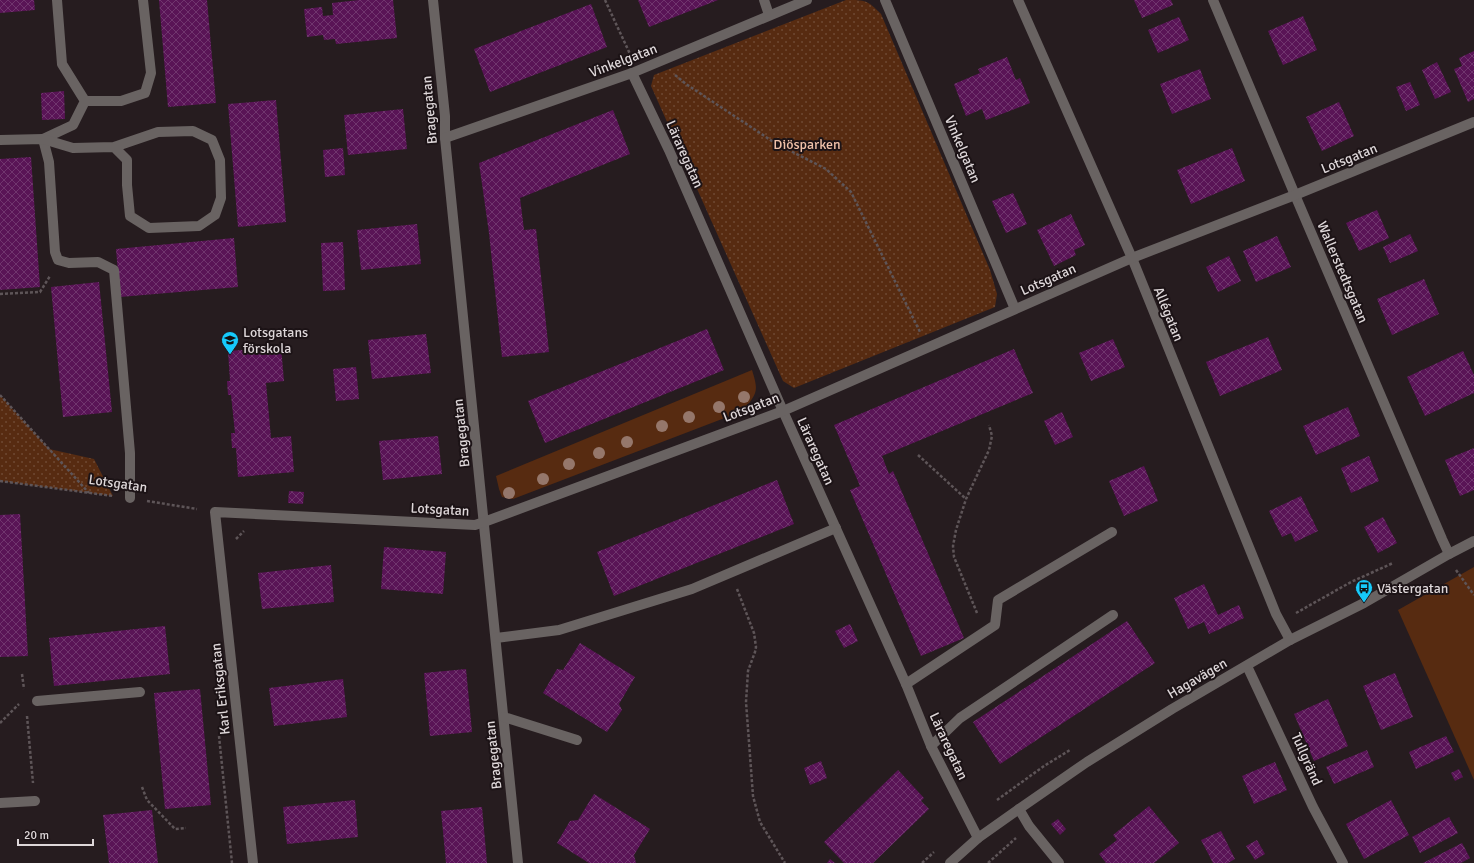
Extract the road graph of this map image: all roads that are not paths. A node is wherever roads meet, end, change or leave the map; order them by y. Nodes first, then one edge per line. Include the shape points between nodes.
1 (57, 0) edge
2 (143, 0) edge
3 (433, 0) edge
4 (764, 0) edge
5 (807, 0) edge
6 (885, 0) edge
7 (1018, 0) edge
8 (1213, 0) edge
9 (769, 15) junction
10 (632, 73) junction
11 (85, 101) junction
12 (1474, 122) edge
13 (445, 138) junction
14 (43, 139) junction
15 (0, 140) edge
16 (114, 147) junction
17 (1295, 195) junction
18 (1132, 258) junction
19 (1015, 309) junction
20 (783, 410) junction
21 (130, 498) road end
22 (215, 512) joint
23 (484, 522) junction
24 (836, 528) junction
25 (1112, 532) dead end
26 (1474, 541) edge
27 (1450, 554) junction
28 (1113, 615) dead end
29 (496, 638) junction
30 (1290, 640) junction
31 (1247, 666) junction
32 (906, 684) junction
33 (140, 692) dead end
34 (37, 701) dead end
35 (504, 717) junction
36 (577, 740) dead end
37 (931, 746) junction
38 (35, 801) road end
39 (0, 803) edge
40 (1019, 809) junction
41 (978, 838) junction
42 (253, 863) edge
43 (518, 863) edge
44 (950, 863) edge
45 (1059, 863) edge
46 (1343, 863) edge

1 - 11 street via 62,64
2 - 11 street via 151,73 145,93 121,101
3 - 13 street, Bragegatan
4 - 9 street
5 - 9 street, Vinkelgatan
6 - 19 street, Vinkelgatan
7 - 18 street, Allégatan
8 - 17 street, Wallerstedtsgatan
9 - 10 street, Vinkelgatan
10 - 13 street, Vinkelgatan
10 - 20 street, Läraregatan via 669,150
11 - 14 street via 73,125
12 - 17 street, Lotsgatan
13 - 23 street, Bragegatan
14 - 15 street
14 - 16 street via 73,148
14 - 21 street via 50,162 55,252 58,260 69,263 98,262 114,270 130,453
16 - 16 street via 127,160 130,216 149,228 198,226 215,215 222,198 220,160 212,140 193,131 158,132
17 - 18 street, Lotsgatan
17 - 27 street, Wallerstedtsgatan
18 - 19 street, Lotsgatan
18 - 30 street, Allégatan via 1273,607
19 - 20 street, Lotsgatan
20 - 23 street, Lotsgatan
20 - 24 street, Läraregatan
22 - 23 street, Lotsgatan via 475,525
22 - 42 street, Karl Eriksgatan
23 - 29 street, Bragegatan
24 - 29 street via 692,589 559,630
24 - 32 street, Läraregatan
25 - 32 street via 998,600 995,625
26 - 27 street, Hagavägen
27 - 30 street, Hagavägen via 1364,603
28 - 37 street via 960,718
29 - 35 street, Bragegatan
30 - 31 street, Hagavägen
31 - 40 street, Hagavägen via 1087,762
31 - 46 street, Tullgränd via 1313,807
32 - 37 street, Läraregatan
33 - 34 street
35 - 36 street
35 - 43 street, Bragegatan
37 - 41 street, Läraregatan
38 - 39 street
40 - 41 street, Hagavägen
40 - 45 street via 1029,826
41 - 44 street, Hagavägen

